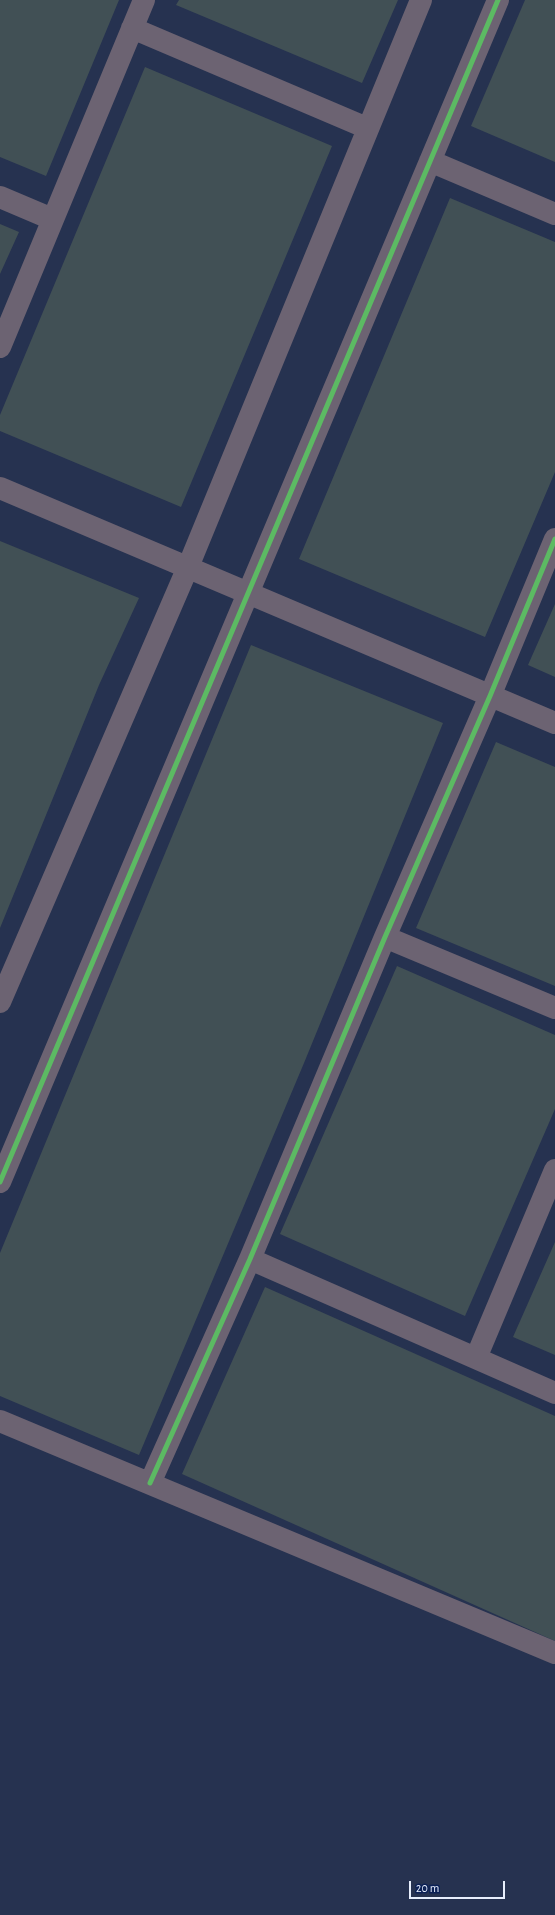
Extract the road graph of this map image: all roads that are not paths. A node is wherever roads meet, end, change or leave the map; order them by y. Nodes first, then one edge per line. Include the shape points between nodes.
1 (144, 0) edge
2 (421, 0) edge
3 (498, 0) edge
4 (132, 28) junction
5 (367, 128) junction
6 (430, 161) junction
7 (0, 197) edge
8 (555, 214) edge
9 (52, 219) junction
10 (0, 346) edge
11 (0, 488) edge
12 (555, 539) edge
13 (188, 567) junction
14 (248, 593) junction
15 (490, 696) junction
16 (555, 723) edge
17 (385, 937) junction
18 (0, 1002) edge
19 (555, 1008) edge
20 (555, 1170) edge
21 (0, 1182) edge
22 (250, 1259) junction
23 (476, 1358) junction
24 (555, 1392) edge
25 (0, 1421) edge
26 (150, 1483) junction
27 (555, 1653) edge

1 - 4 street
2 - 5 street
3 - 6 street
4 - 5 street
4 - 9 street
5 - 13 street
6 - 8 street
6 - 14 street
7 - 9 street
9 - 10 street
11 - 13 street
12 - 15 street
13 - 14 street
13 - 18 street
14 - 15 street
14 - 21 street
15 - 16 street
15 - 17 street
17 - 19 street
17 - 22 street
20 - 23 street
22 - 23 street
22 - 26 street
23 - 24 street
25 - 26 street
26 - 27 street

